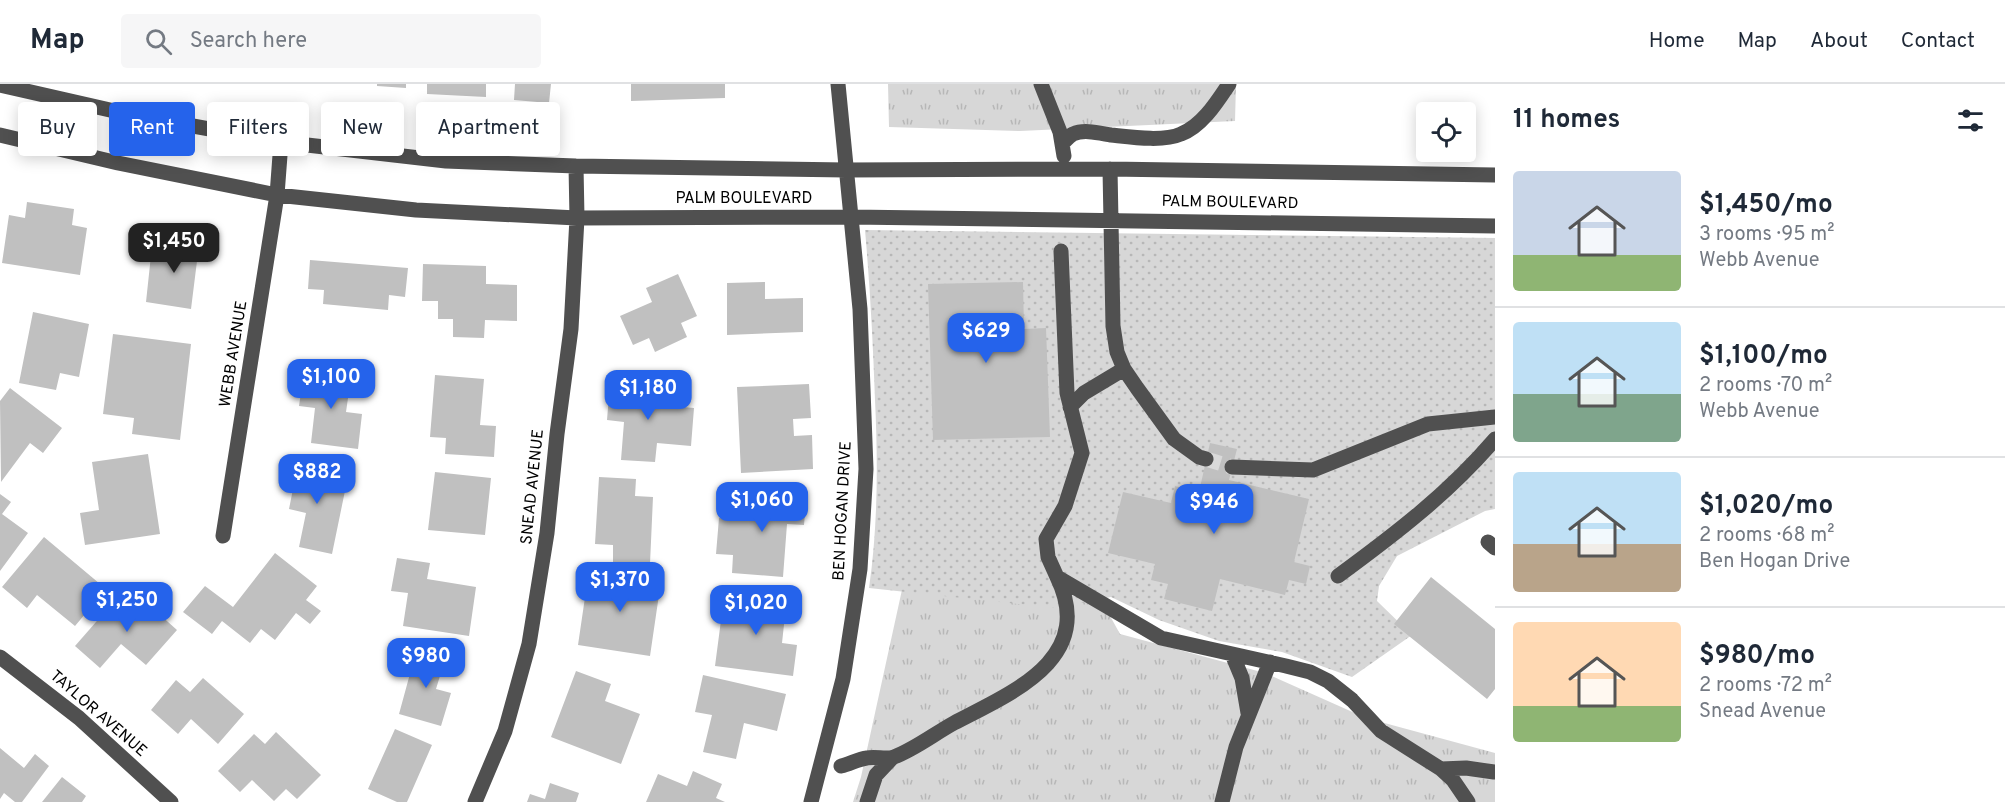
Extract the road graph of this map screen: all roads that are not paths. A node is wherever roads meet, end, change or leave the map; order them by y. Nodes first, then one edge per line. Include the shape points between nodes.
1 (838, 84) edge
2 (1041, 84) edge
3 (1228, 84) edge
4 (0, 85) edge
5 (207, 129) edge
6 (0, 135) edge
7 (309, 145) edge
8 (280, 156) edge
9 (576, 166) junction
10 (1110, 169) junction
11 (846, 170) junction
12 (1495, 175) edge
13 (277, 195) junction
14 (852, 217) junction
15 (577, 219) junction
16 (1110, 219) junction
17 (1495, 226) edge
18 (1061, 251) dead end
19 (1124, 369) junction
20 (1070, 407) junction
21 (1495, 417) edge
22 (1495, 439) edge
23 (1206, 459) tunnel mouth
24 (1232, 467) tunnel mouth
25 (223, 536) dead end
26 (1338, 576) dead end
27 (1057, 577) junction
28 (1232, 654) junction
29 (0, 657) edge
30 (1270, 662) junction
31 (1249, 716) junction
32 (892, 758) junction
33 (841, 766) dead end
34 (1441, 769) junction
35 (1494, 772) edge
36 (171, 802) edge
37 (475, 802) edge
38 (811, 802) edge
39 (867, 802) edge
40 (1222, 802) edge
41 (1468, 802) edge

1 - 11 street, BEN HOGAN DRIVE
2 - 3 street via 1063,150 1070,136 1080,132 1168,138 1180,135 1203,117
4 - 5 street, PALM BOULEVARD
6 - 13 street, PALM BOULEVARD
7 - 9 street, PALM BOULEVARD via 446,161
8 - 13 street, WEBB AVENUE
9 - 11 street, PALM BOULEVARD
9 - 15 street, SNEAD AVENUE
10 - 11 street, PALM BOULEVARD
10 - 12 street, PALM BOULEVARD
10 - 16 street
11 - 14 street, BEN HOGAN DRIVE
13 - 15 street, PALM BOULEVARD via 416,210
13 - 25 street, WEBB AVENUE
14 - 15 street, PALM BOULEVARD
14 - 16 street, PALM BOULEVARD
14 - 38 street, BEN HOGAN DRIVE via 866,469 860,569 843,679
15 - 37 street, SNEAD AVENUE via 571,329 531,633 505,731
16 - 17 street, PALM BOULEVARD
16 - 19 street via 1113,326
18 - 20 street
19 - 20 street via 1084,393
19 - 23 street via 1174,439
20 - 27 street via 1082,453 1065,506 1046,539 1048,557
21 - 24 street via 1428,423 1313,470
22 - 26 street via 1449,488 1396,534
27 - 28 street via 1161,638
27 - 32 street via 1067,600 1067,623 1056,652 1041,672 1028,683
28 - 30 street
28 - 31 street via 1242,678
29 - 36 street, TAYLOR AVENUE via 79,718
30 - 31 street
30 - 34 street via 1310,672 1335,685 1381,731
31 - 40 street via 1236,747
32 - 33 street via 867,758
32 - 39 street via 876,775
34 - 35 street
34 - 41 street

